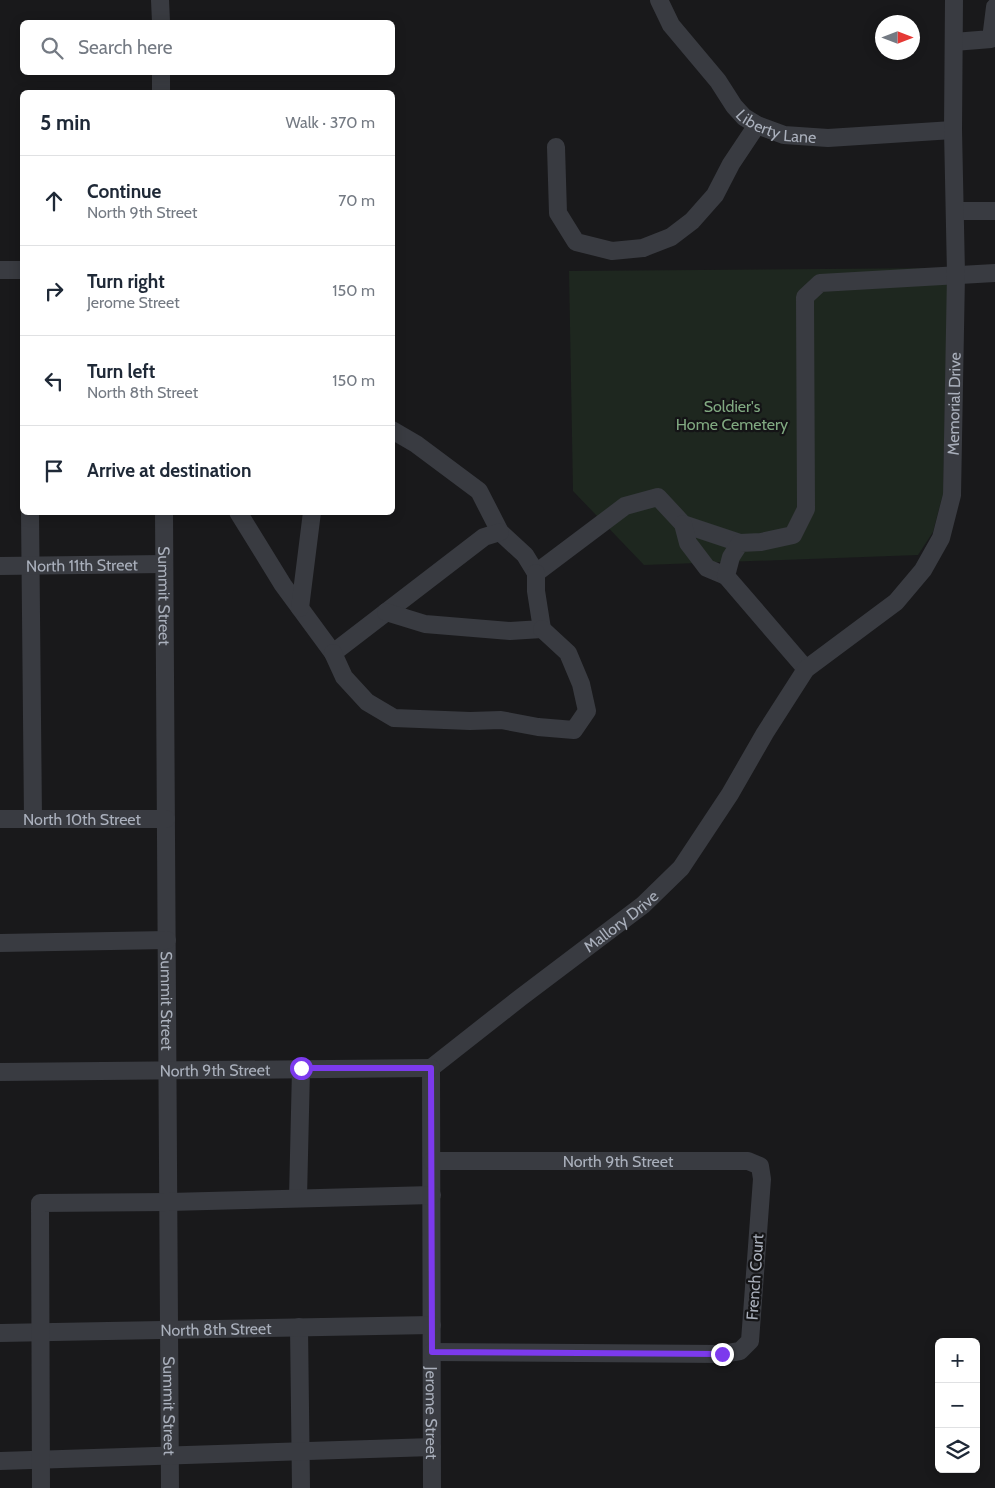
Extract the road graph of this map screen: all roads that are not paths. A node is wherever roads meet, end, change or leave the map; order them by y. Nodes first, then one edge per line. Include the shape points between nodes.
1 (160, 0) edge
2 (659, 0) edge
3 (954, 0) edge
4 (995, 7) edge
5 (161, 20) edge
6 (954, 42) junction
7 (161, 75) edge
8 (161, 90) edge
9 (757, 125) junction
10 (954, 130) junction
11 (556, 147) dead end
12 (955, 211) junction
13 (995, 211) edge
14 (0, 270) edge
15 (20, 270) edge
16 (995, 273) edge
17 (956, 274) junction
18 (395, 432) edge
19 (30, 515) edge
20 (164, 515) edge
21 (240, 515) edge
22 (312, 515) edge
23 (683, 524) junction
24 (500, 532) junction
25 (740, 543) junction
26 (164, 564) junction
27 (30, 565) junction
28 (0, 566) edge
29 (536, 573) junction
30 (726, 576) junction
31 (300, 608) junction
32 (386, 612) junction
33 (542, 629) junction
34 (333, 653) junction
35 (806, 669) junction
36 (766, 733) joint
37 (166, 818) junction
38 (0, 819) edge
39 (33, 819) junction
40 (167, 940) junction
41 (0, 943) edge
42 (301, 1068) junction
43 (431, 1068) junction
44 (167, 1070) junction
45 (0, 1072) edge
46 (432, 1161) junction
47 (762, 1179) joint
48 (432, 1194) junction
49 (298, 1198) junction
50 (169, 1202) junction
51 (432, 1325) junction
52 (299, 1327) junction
53 (169, 1330) junction
54 (40, 1332) junction
55 (0, 1333) edge
56 (432, 1352) junction
57 (432, 1448) junction
58 (300, 1452) junction
59 (170, 1456) junction
60 (41, 1460) junction
61 (0, 1461) edge
62 (41, 1488) edge
63 (170, 1488) edge
64 (301, 1488) edge
65 (432, 1488) edge

1 - 5 street
2 - 9 street, Liberty Lane via 671,25 718,81 734,106
3 - 6 street, Memorial Drive
4 - 6 street via 991,39
6 - 10 street, Memorial Drive
7 - 8 street
9 - 10 street, Liberty Lane via 784,136 828,138
9 - 11 street via 715,195 692,221 671,237 643,248 612,251 576,242 558,213
10 - 12 street, Memorial Drive
12 - 13 street
12 - 17 street, Memorial Drive
14 - 15 street
16 - 17 street
17 - 25 street via 820,283 805,297 806,509 793,535
17 - 35 street, Memorial Drive via 952,495 941,538 923,570 896,602
18 - 24 street via 479,491
19 - 27 street
20 - 26 street, Summit Street
21 - 31 street via 282,585
22 - 31 street
23 - 25 street
23 - 29 street via 658,497 625,506
23 - 30 street via 688,543 706,568
24 - 29 street via 525,555
24 - 32 street via 484,537
25 - 30 street via 731,557
26 - 27 street, North 11th Street
26 - 37 street, Summit Street
27 - 28 street, North 11th Street
27 - 39 street
29 - 33 street
30 - 35 street
31 - 34 street
32 - 33 street via 426,624 510,631
32 - 34 street
33 - 34 street via 568,654 582,684 587,711 574,730 501,720 394,718 366,702 344,677
35 - 36 street, Memorial Drive
36 - 43 street, Mallory Drive via 681,868 644,905
37 - 39 street, North 10th Street
37 - 40 street, Summit Street
38 - 39 street, North 10th Street
40 - 41 street
40 - 44 street, Summit Street
42 - 43 street, North 9th Street
42 - 44 street, North 9th Street
42 - 49 street
43 - 46 street, Jerome Street
44 - 45 street, North 9th Street
44 - 50 street, Summit Street
46 - 47 street, North 9th Street via 748,1161 760,1166
46 - 48 street, Jerome Street
47 - 56 street, French Court via 750,1341 740,1351 722,1354
48 - 49 street
48 - 51 street, Jerome Street
49 - 50 street
50 - 53 street, Summit Street
50 - 54 street via 40,1203
51 - 52 street, North 8th Street
51 - 56 street, Jerome Street
52 - 53 street, North 8th Street
52 - 58 street
53 - 54 street, North 8th Street
53 - 59 street, Summit Street
54 - 55 street, North 8th Street
54 - 60 street
56 - 57 street, Jerome Street
57 - 58 street
57 - 65 street, Jerome Street
58 - 59 street
58 - 64 street
59 - 60 street
59 - 63 street, Summit Street
60 - 61 street
60 - 62 street

